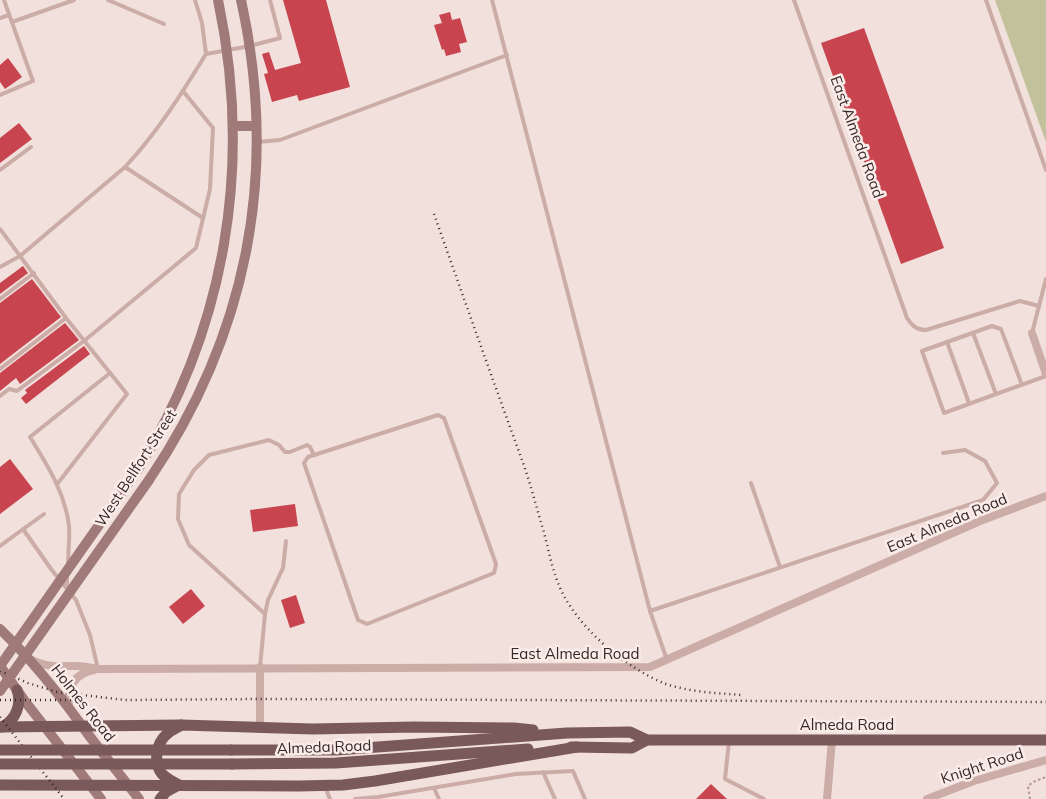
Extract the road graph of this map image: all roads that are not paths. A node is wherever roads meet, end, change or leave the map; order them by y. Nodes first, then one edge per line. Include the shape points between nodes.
1 (4, 0) edge
2 (74, 0) edge
3 (108, 0) edge
4 (195, 0) edge
5 (218, 0) edge
6 (241, 0) edge
7 (270, 0) edge
8 (492, 0) edge
9 (794, 0) edge
10 (986, 0) edge
11 (9, 15) junction
12 (0, 18) edge
13 (12, 22) junction
14 (164, 24) dead end
15 (250, 46) junction
16 (228, 50) junction
17 (206, 54) junction
18 (507, 55) junction
19 (183, 91) junction
20 (0, 95) edge
21 (234, 126) junction
22 (256, 126) junction
23 (257, 142) junction
24 (31, 147) dead end
25 (125, 167) junction
26 (0, 170) edge
27 (1046, 170) edge
28 (203, 218) junction
29 (0, 229) edge
30 (20, 256) junction
31 (0, 267) edge
32 (34, 274) junction
33 (1046, 279) edge
34 (0, 299) edge
35 (1039, 306) junction
36 (66, 318) junction
37 (973, 333) junction
38 (1032, 333) joint
39 (84, 341) junction
40 (947, 342) junction
41 (0, 369) edge
42 (110, 372) junction
43 (1046, 375) edge
44 (1022, 385) junction
45 (996, 394) junction
46 (0, 396) edge
47 (970, 403) junction
48 (943, 453) dead end
49 (314, 455) junction
50 (58, 483) junction
51 (751, 483) dead end
52 (1046, 496) edge
53 (44, 514) dead end
54 (23, 529) junction
55 (286, 540) dead end
56 (0, 546) edge
57 (780, 567) junction
58 (67, 588) junction
59 (650, 611) junction
60 (265, 614) junction
61 (0, 629) edge
62 (29, 658) junction
63 (667, 660) junction
64 (260, 667) junction
65 (1, 668) edge
66 (98, 669) junction
67 (17, 690) junction
68 (0, 691) edge
69 (69, 706) junction
70 (181, 725) junction
71 (45, 726) junction
72 (82, 726) junction
73 (1, 727) edge
74 (260, 727) junction
75 (567, 733) junction
76 (648, 740) junction
77 (730, 740) junction
78 (832, 740) junction
79 (1046, 740) edge
80 (577, 747) junction
81 (0, 750) edge
82 (1046, 760) edge
83 (484, 763) junction
84 (0, 764) edge
85 (543, 772) junction
86 (487, 778) junction
87 (0, 785) edge
88 (90, 785) junction
89 (128, 785) junction
90 (179, 785) junction
91 (324, 785) junction
92 (434, 788) junction
93 (101, 799) edge
94 (138, 799) edge
95 (160, 799) edge
96 (330, 799) edge
97 (355, 799) edge
98 (439, 799) edge
99 (555, 799) edge
100 (585, 799) edge
101 (764, 799) edge
102 (827, 799) edge
103 (927, 799) edge

1 - 11 lane
2 - 13 lane
3 - 14 lane
4 - 17 lane
5 - 16 main road, West Bellfort Street
6 - 15 main road, West Bellfort Street
7 - 15 lane via 280,38
8 - 18 lane
9 - 35 lane, East Almeda Road via 912,326 926,330 1020,302
10 - 27 lane
11 - 12 lane
11 - 13 lane
13 - 20 lane via 33,81
15 - 16 lane
15 - 22 main road, West Bellfort Street
16 - 17 lane
16 - 21 main road, West Bellfort Street
17 - 19 lane
18 - 23 lane via 280,140
18 - 59 lane
19 - 25 lane
19 - 28 lane via 213,128 210,189
21 - 22 main road
21 - 65 main road, West Bellfort Street, bridge via 228,223 219,271 196,351 181,387 137,471
22 - 23 main road, West Bellfort Street
23 - 68 main road, West Bellfort Street, bridge via 250,229 242,273 232,311 200,393 149,480
24 - 26 lane
25 - 28 lane
25 - 30 lane
28 - 39 lane via 196,248
29 - 30 lane
30 - 31 lane
30 - 32 lane
32 - 34 lane
32 - 36 lane
33 - 35 lane
35 - 38 lane
36 - 39 lane
36 - 41 lane
37 - 40 lane
37 - 44 lane via 992,326 1001,329
37 - 45 lane
38 - 43 street
39 - 42 lane
39 - 46 lane via 16,391 9,389
40 - 47 lane
40 - 47 lane via 922,351 944,413
42 - 50 lane via 127,394
42 - 50 lane via 30,437
43 - 44 lane
44 - 45 lane
45 - 47 lane
48 - 57 lane via 965,450 985,461 997,483 983,500
49 - 49 lane via 438,415 444,418 496,564 494,573 367,624 358,620 304,463
49 - 60 lane via 310,446 285,452 269,440 209,454 179,494 178,518 189,545
50 - 58 lane via 69,527
51 - 57 lane
52 - 63 street, East Almeda Road via 980,521
53 - 54 lane
54 - 56 lane
54 - 58 lane
55 - 60 lane via 283,568
57 - 59 lane
58 - 66 lane via 76,600 87,627
59 - 63 lane
60 - 64 lane
61 - 62 main road, Holmes Road
62 - 66 street, East Almeda Road via 45,665
62 - 69 main road, Holmes Road
63 - 64 street, East Almeda Road via 650,667 635,668
64 - 66 street, East Almeda Road
64 - 74 street
65 - 67 main road
66 - 69 street, East Almeda Road via 83,673 74,680 69,688
67 - 71 main road
67 - 73 main road via 18,707 12,721
69 - 72 main road, Holmes Road
70 - 72 main road
70 - 74 main road
70 - 90 main road via 166,734 157,757 158,768 163,775
71 - 72 main road
71 - 73 main road
71 - 88 main road
72 - 89 main road, Holmes Road
74 - 75 main road via 514,728
75 - 76 main road, Almeda Road via 630,732
75 - 81 main road, Almeda Road, bridge via 345,749
76 - 77 main road, Almeda Road
76 - 80 main road, Almeda Road via 632,748
77 - 78 main road, Almeda Road
77 - 101 lane via 725,779
78 - 79 main road, Almeda Road
78 - 102 street
80 - 83 main road
80 - 84 main road, Almeda Road, bridge via 336,763
82 - 103 street, Knight Road
83 - 86 lane
83 - 91 main road via 375,781
85 - 86 lane
85 - 99 lane
85 - 100 lane via 573,771
86 - 92 lane
87 - 88 main road
88 - 89 main road
88 - 93 main road
89 - 90 main road
89 - 94 main road, Holmes Road
90 - 91 main road
90 - 95 main road
91 - 96 lane
92 - 97 lane
92 - 98 lane

